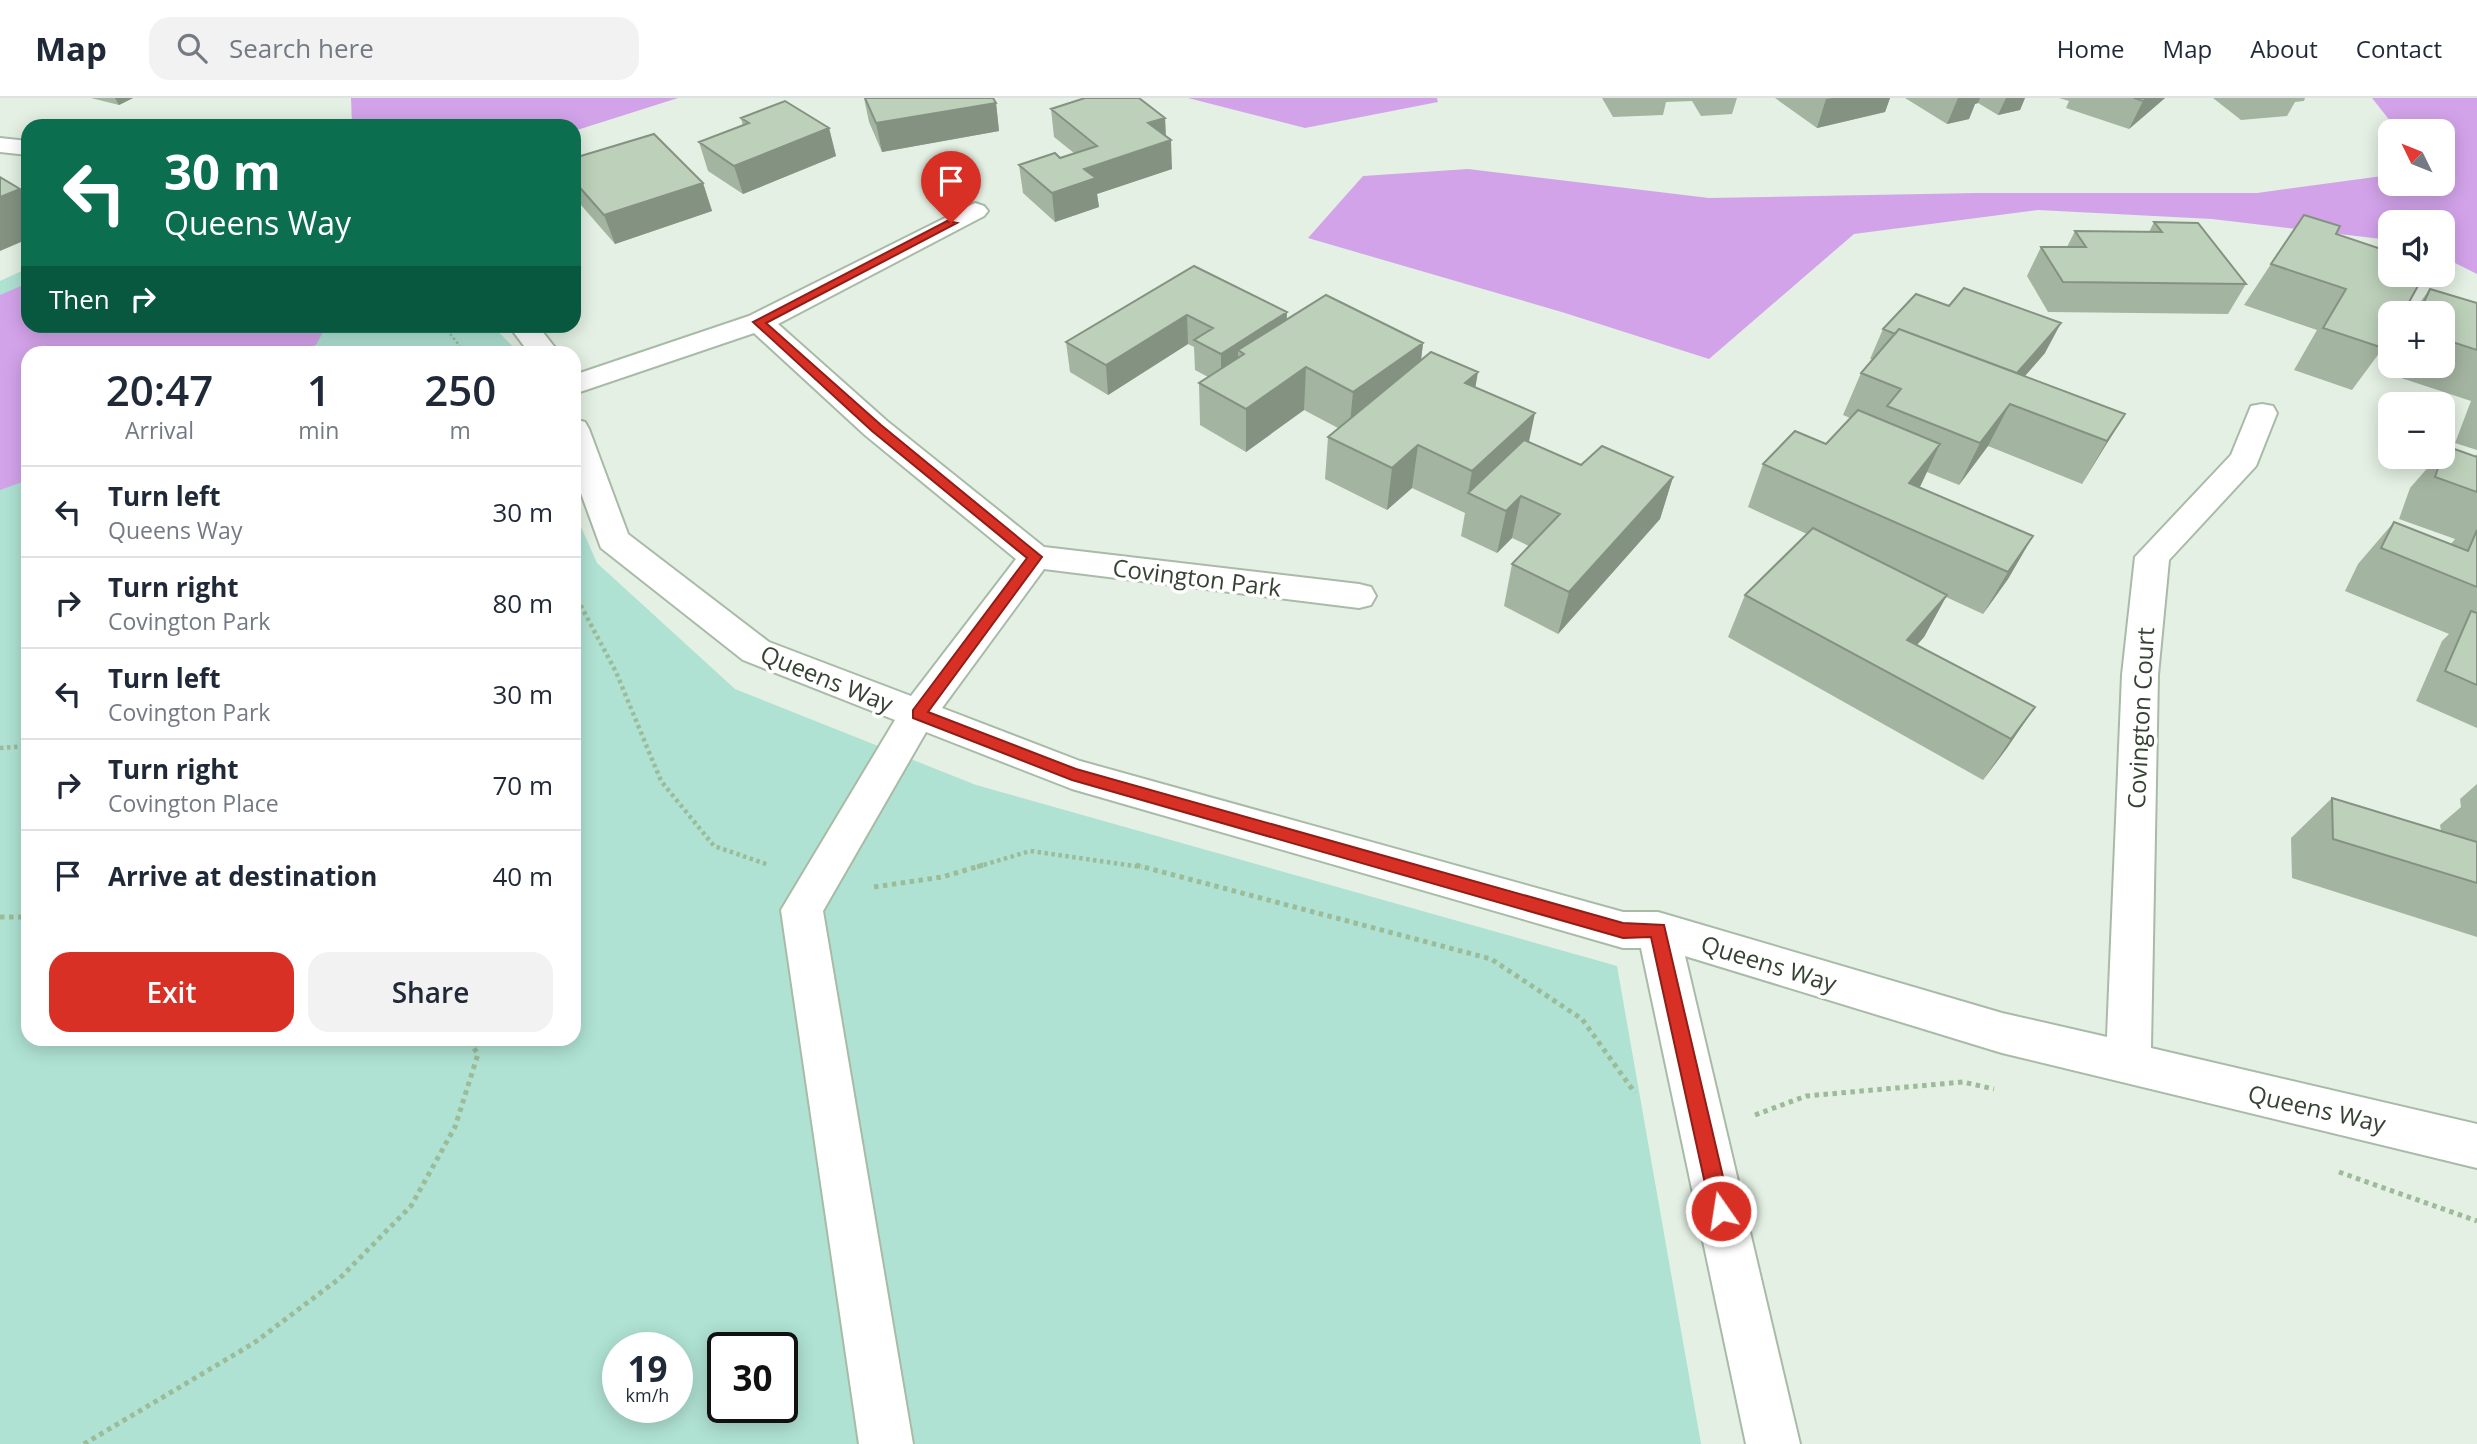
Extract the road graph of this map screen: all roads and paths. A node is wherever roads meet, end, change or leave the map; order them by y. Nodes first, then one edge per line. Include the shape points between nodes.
1 (0, 145) edge
2 (21, 147) edge
3 (975, 211) dead end
4 (759, 322) junction
5 (581, 383) edge
6 (2262, 413) dead end
7 (581, 449) edge
8 (1035, 557) junction
9 (1359, 596) dead end
10 (581, 606) edge
11 (918, 714) junction
12 (21, 746) edge
13 (0, 748) edge
14 (819, 881) junction
15 (0, 917) edge
16 (21, 917) edge
17 (1658, 930) junction
18 (472, 1046) edge
19 (2128, 1063) junction
20 (2004, 1091) dead end
21 (1703, 1134) junction
22 (2477, 1146) edge
23 (2334, 1171) dead end
24 (2477, 1220) edge
25 (84, 1444) edge
26 (886, 1444) edge
27 (1773, 1444) edge

1 - 2 street
3 - 4 street
4 - 5 street
4 - 8 street via 876,428
6 - 19 street, Covington Court via 2245,459 2152,557 2140,675
7 - 11 street, Queens Way via 613,540 756,651
8 - 9 street, Covington Park
8 - 11 street
10 - 14 path via 616,672 661,781 714,846
11 - 14 street
11 - 17 street, Queens Way via 1072,774 1623,930
12 - 13 path
14 - 21 path via 847,891 942,877 1030,851 1132,864 1491,959 1582,1019 1637,1095
14 - 26 street via 802,911
15 - 16 path
17 - 19 street, Queens Way via 2002,1033
17 - 21 street
18 - 25 path via 478,1054 455,1127 411,1206 340,1278 254,1343
19 - 22 street, Queens Way
20 - 21 path via 1963,1082 1806,1096
21 - 27 street
23 - 24 path

